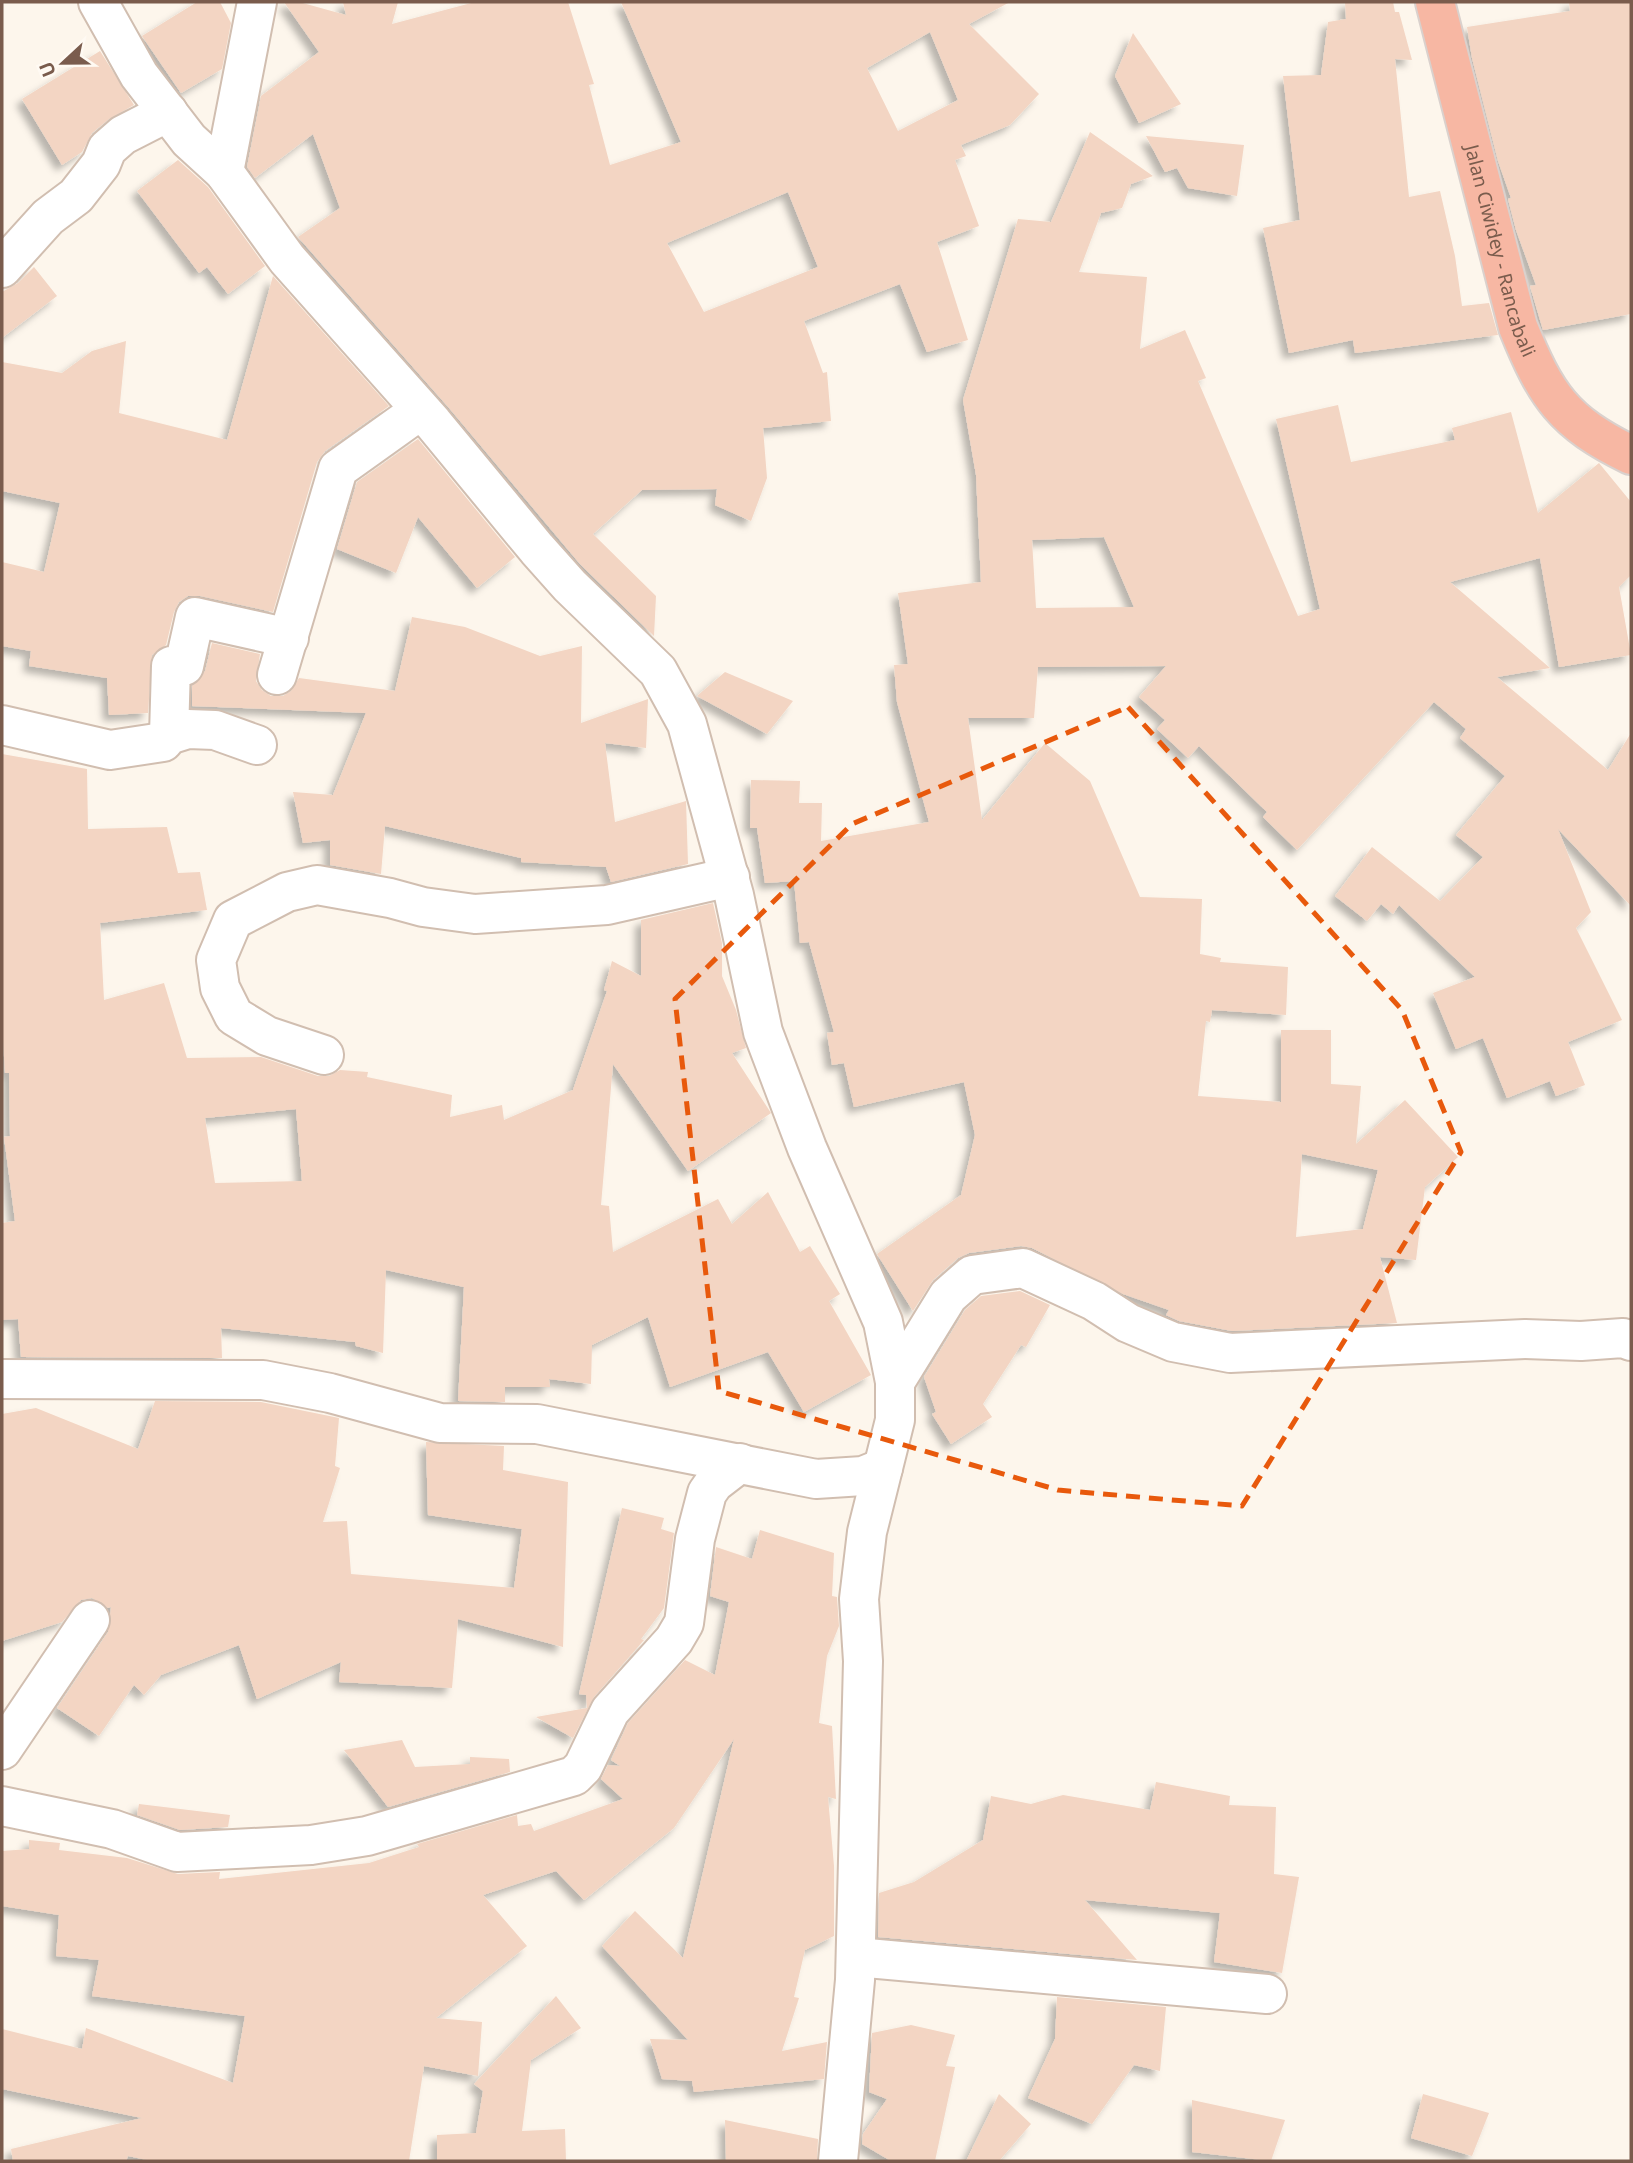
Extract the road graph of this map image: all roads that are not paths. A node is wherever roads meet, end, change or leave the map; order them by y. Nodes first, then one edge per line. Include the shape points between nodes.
1 (98, 2) edge
2 (257, 2) edge
3 (1435, 2) edge
4 (168, 113) junction
5 (224, 172) junction
6 (2, 268) edge
7 (403, 421) junction
8 (1631, 455) edge
9 (289, 638) junction
10 (277, 676) dead end
11 (2, 725) edge
12 (169, 735) junction
13 (257, 745) dead end
14 (730, 877) junction
15 (324, 1055) dead end
16 (1631, 1341) edge
17 (2, 1379) edge
18 (895, 1382) junction
19 (740, 1463) junction
20 (883, 1468) junction
21 (90, 1620) dead end
22 (2, 1751) edge
23 (2, 1806) edge
24 (856, 1957) junction
25 (1267, 1994) dead end
26 (838, 2161) edge

1 - 4 street via 139,75
2 - 5 street
3 - 8 highway, Jalan Ciwidey - Rancabali via 1515,315 1537,374 1555,403 1572,419
4 - 5 street
4 - 6 street via 123,135 107,149 76,196 48,217
5 - 7 street
7 - 9 street via 338,468
7 - 14 street via 659,671 687,724
9 - 10 street
9 - 12 street via 195,617 184,666 171,666
11 - 12 street via 110,750 153,745
12 - 13 street via 188,729 215,730
14 - 15 street via 607,905 475,914 317,885 287,892 233,920 216,960 220,988 234,1016 267,1036
14 - 18 street via 763,1032 807,1148 883,1322
16 - 18 street via 1525,1339 1230,1353 1173,1342 1023,1268 972,1275 948,1296
17 - 19 street via 263,1380 330,1392 440,1423 537,1424
18 - 20 street via 895,1420
19 - 20 street via 816,1479 863,1476
19 - 23 street via 706,1493 684,1623 610,1711 583,1767 574,1776 367,1836 311,1845 177,1852 112,1829
20 - 24 street via 867,1532 859,1599 863,1661
21 - 22 street
24 - 25 street
24 - 26 street

